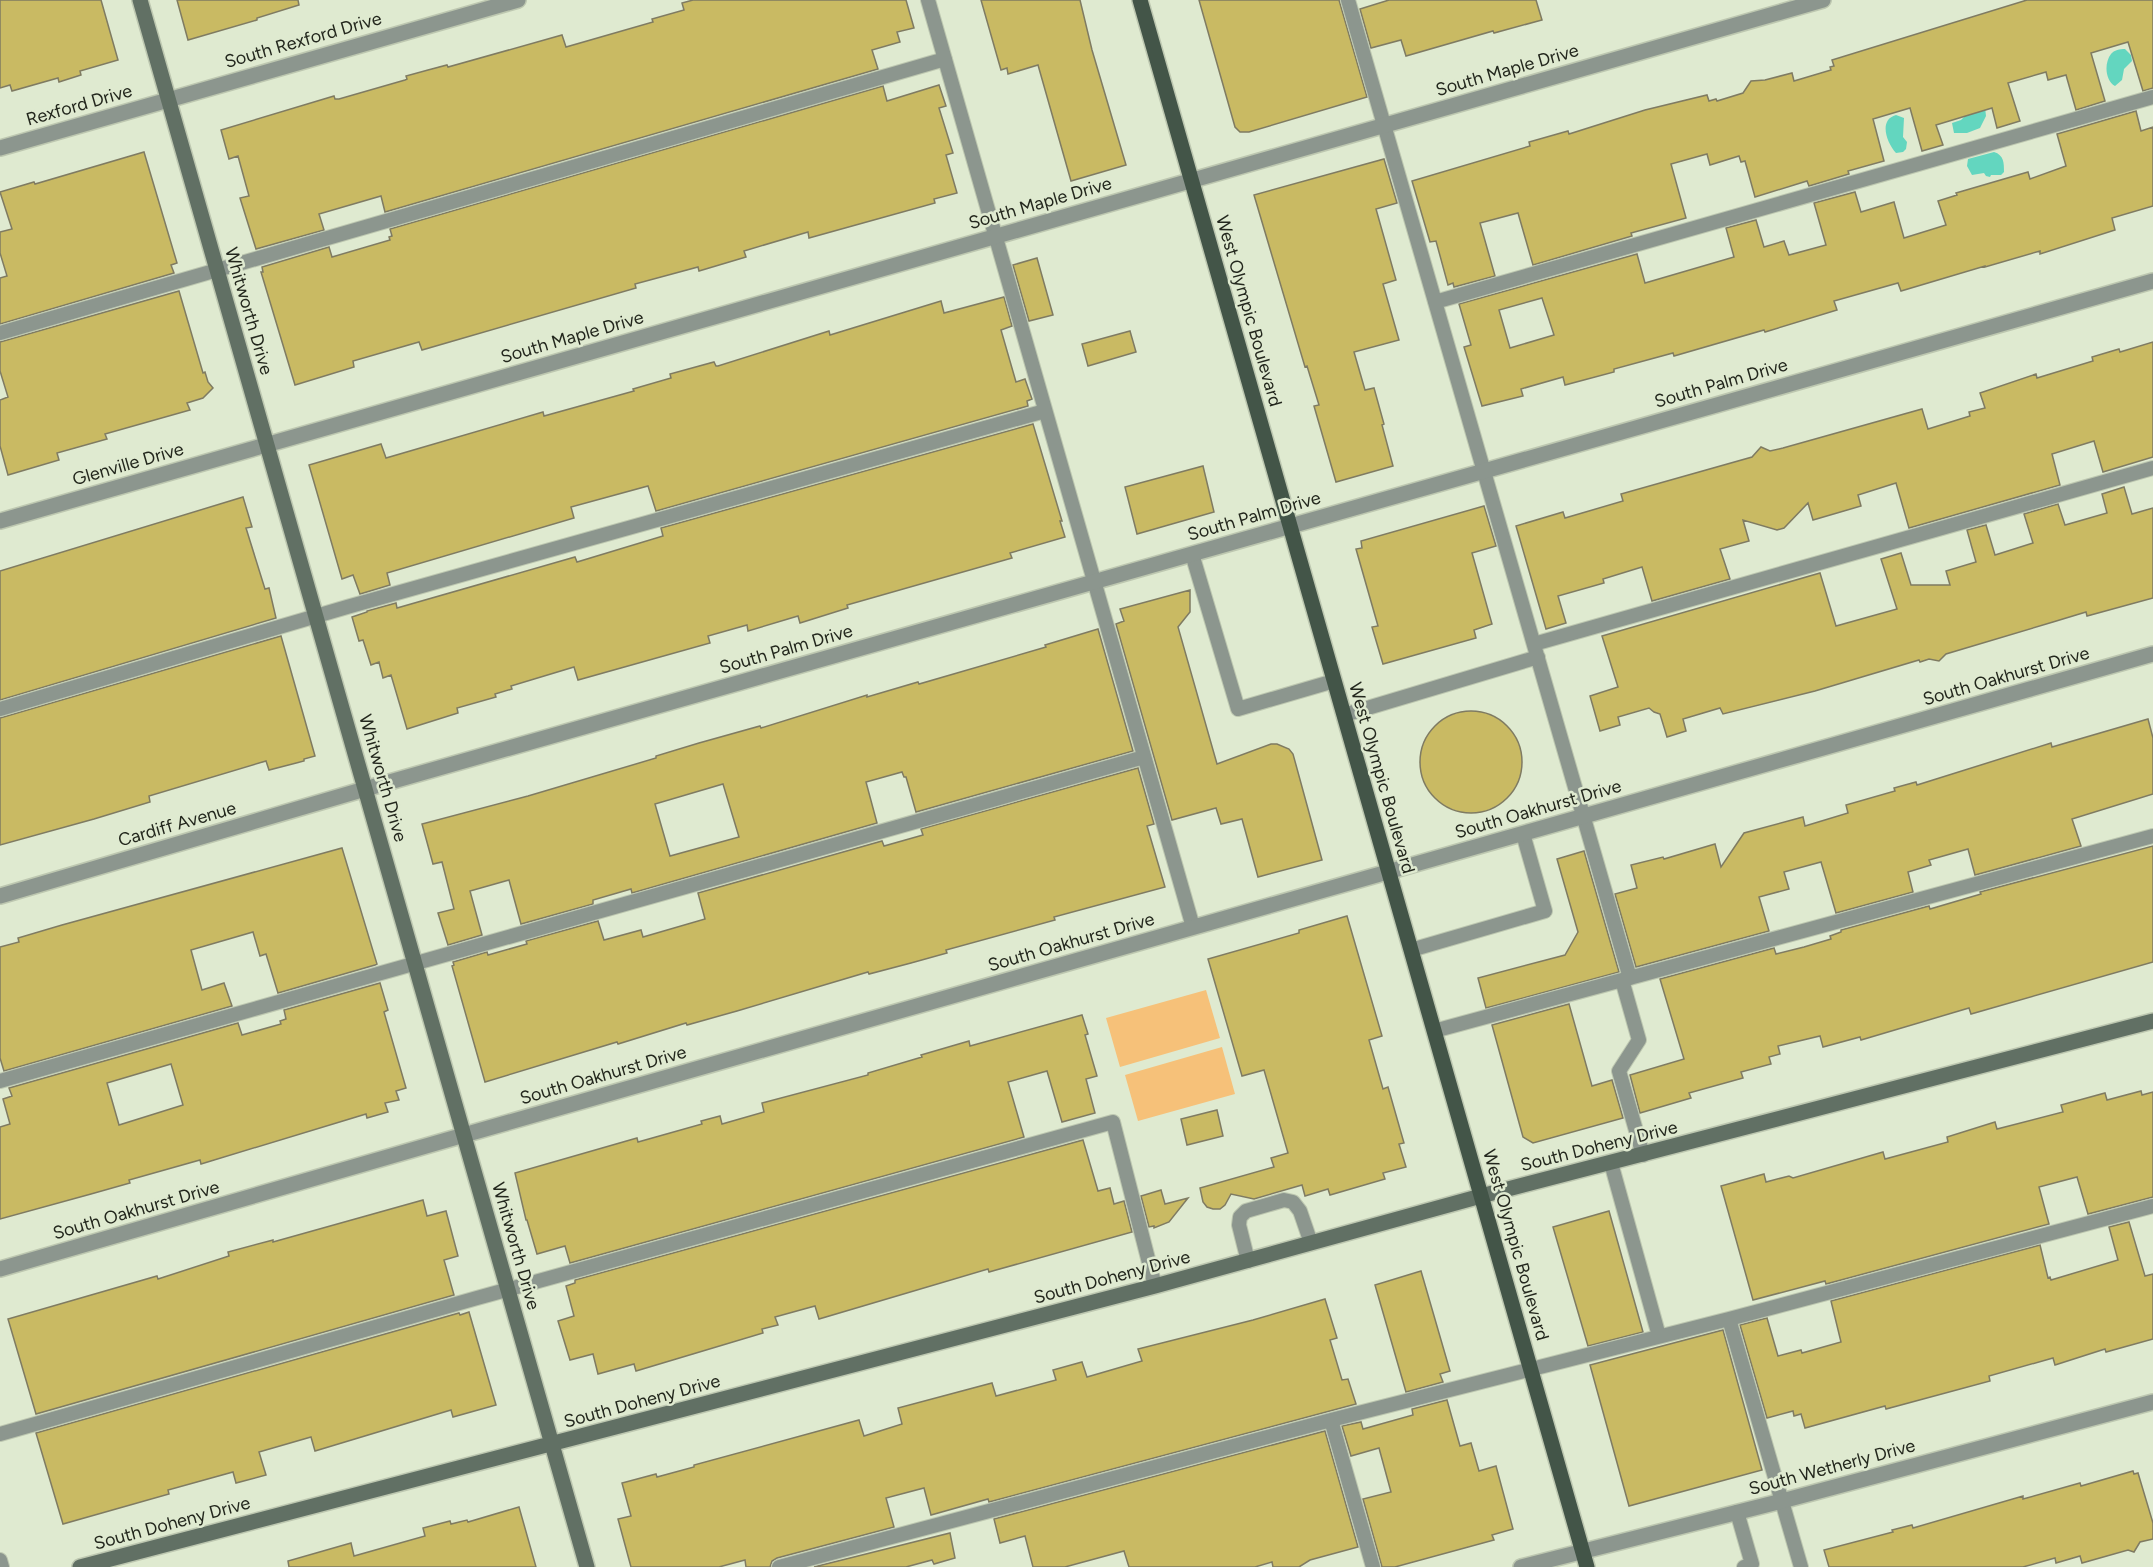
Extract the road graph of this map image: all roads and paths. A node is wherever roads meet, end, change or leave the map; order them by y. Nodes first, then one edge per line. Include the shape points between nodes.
1 (140, 0) edge
2 (518, 0) edge
3 (928, 0) edge
4 (1140, 0) edge
5 (1348, 0) edge
6 (1823, 0) edge
7 (945, 58) junction
8 (2153, 97) edge
9 (168, 99) junction
10 (1384, 125) junction
11 (0, 148) edge
12 (1191, 180) junction
13 (995, 236) junction
14 (217, 270) junction
15 (2153, 281) edge
16 (1436, 302) junction
17 (0, 333) edge
18 (1045, 411) junction
19 (267, 444) junction
20 (2153, 468) edge
21 (1484, 471) junction
22 (0, 521) edge
23 (1290, 526) junction
24 (1192, 554) junction
25 (1094, 582) junction
26 (316, 616) junction
27 (1536, 651) junction
28 (2153, 654) edge
29 (1334, 681) junction
30 (0, 709) edge
31 (1344, 715) junction
32 (1144, 757) junction
33 (365, 789) junction
34 (1583, 816) junction
35 (1523, 834) junction
36 (2153, 836) edge
37 (1389, 872) junction
38 (0, 896) edge
39 (1193, 927) junction
40 (1411, 950) junction
41 (416, 964) junction
42 (1626, 979) junction
43 (2153, 1021) edge
44 (1434, 1031) junction
45 (0, 1081) edge
46 (464, 1135) junction
47 (1643, 1155) junction
48 (1611, 1163) junction
49 (1481, 1196) junction
50 (2153, 1206) edge
51 (1311, 1243) junction
52 (1248, 1261) junction
53 (0, 1269) edge
54 (1155, 1286) junction
55 (508, 1289) junction
56 (1729, 1319) junction
57 (1659, 1336) junction
58 (1530, 1368) junction
59 (2153, 1402) edge
60 (1331, 1420) junction
61 (0, 1434) edge
62 (552, 1444) junction
63 (1782, 1501) junction
64 (1737, 1512) junction
65 (1582, 1551) junction
66 (0, 1560) edge
67 (2, 1567) edge
68 (80, 1567) edge
69 (587, 1567) edge
70 (779, 1567) edge
71 (1373, 1567) edge
72 (1521, 1567) edge
73 (1587, 1567) edge
74 (1744, 1567) edge
75 (1801, 1567) edge

1 - 9 street, Whitworth Drive
2 - 9 street, South Rexford Drive
3 - 7 lane
4 - 12 main road, West Olympic Boulevard
5 - 10 lane
6 - 10 street, South Maple Drive
7 - 13 lane
7 - 14 lane
8 - 16 lane
9 - 11 street, Rexford Drive
9 - 14 street, Whitworth Drive
10 - 12 street, South Maple Drive
10 - 16 lane
12 - 13 street, South Maple Drive
12 - 23 main road, West Olympic Boulevard
13 - 18 lane
13 - 19 street, South Maple Drive
14 - 17 lane
14 - 19 street, Whitworth Drive
15 - 21 street, South Palm Drive
16 - 21 lane
18 - 25 lane
18 - 26 lane
19 - 22 street, Glenville Drive
19 - 26 street, Whitworth Drive
20 - 27 lane
21 - 23 street, South Palm Drive
21 - 27 lane
23 - 24 street, South Palm Drive
23 - 29 main road, West Olympic Boulevard
24 - 25 street, South Palm Drive
24 - 29 lane via 1238,709
25 - 32 lane
25 - 33 street, South Palm Drive
26 - 30 lane
26 - 33 street, Whitworth Drive
27 - 31 lane
27 - 34 lane
28 - 34 street, South Oakhurst Drive
29 - 31 main road, West Olympic Boulevard
31 - 37 main road, West Olympic Boulevard
32 - 39 lane
32 - 41 lane
33 - 38 street, Cardiff Avenue
33 - 41 street, Whitworth Drive
34 - 35 street, South Oakhurst Drive
34 - 42 lane
35 - 37 street, South Oakhurst Drive
35 - 40 lane via 1545,911
36 - 42 lane
37 - 39 street, South Oakhurst Drive
37 - 40 main road, West Olympic Boulevard
39 - 46 street, South Oakhurst Drive
40 - 44 main road, West Olympic Boulevard
41 - 45 lane
41 - 46 street, Whitworth Drive
42 - 44 lane
42 - 47 lane via 1639,1040 1619,1071
43 - 47 street, South Doheny Drive
44 - 49 main road, West Olympic Boulevard
46 - 53 street, South Oakhurst Drive
46 - 55 street, Whitworth Drive
47 - 48 street, South Doheny Drive
48 - 49 street, South Doheny Drive
48 - 57 lane
49 - 51 street, South Doheny Drive
49 - 58 main road, West Olympic Boulevard
50 - 56 lane
51 - 52 street, South Doheny Drive
51 - 52 lane via 1300,1210 1293,1202 1284,1200 1246,1211 1240,1217
52 - 54 street, South Doheny Drive
54 - 55 lane via 1113,1122
54 - 62 street, South Doheny Drive
55 - 61 lane
55 - 62 street, Whitworth Drive
56 - 57 lane
56 - 63 lane
57 - 58 lane
58 - 60 lane
58 - 65 main road, West Olympic Boulevard
59 - 63 street, South Wetherly Drive
60 - 70 lane
60 - 71 lane
62 - 68 street, South Doheny Drive
62 - 69 street, Whitworth Drive
63 - 64 street, South Wetherly Drive
63 - 75 lane
64 - 65 street, South Wetherly Drive
64 - 74 lane via 1752,1564
65 - 72 street, South Wetherly Drive
65 - 73 main road, West Olympic Boulevard
66 - 67 lane

